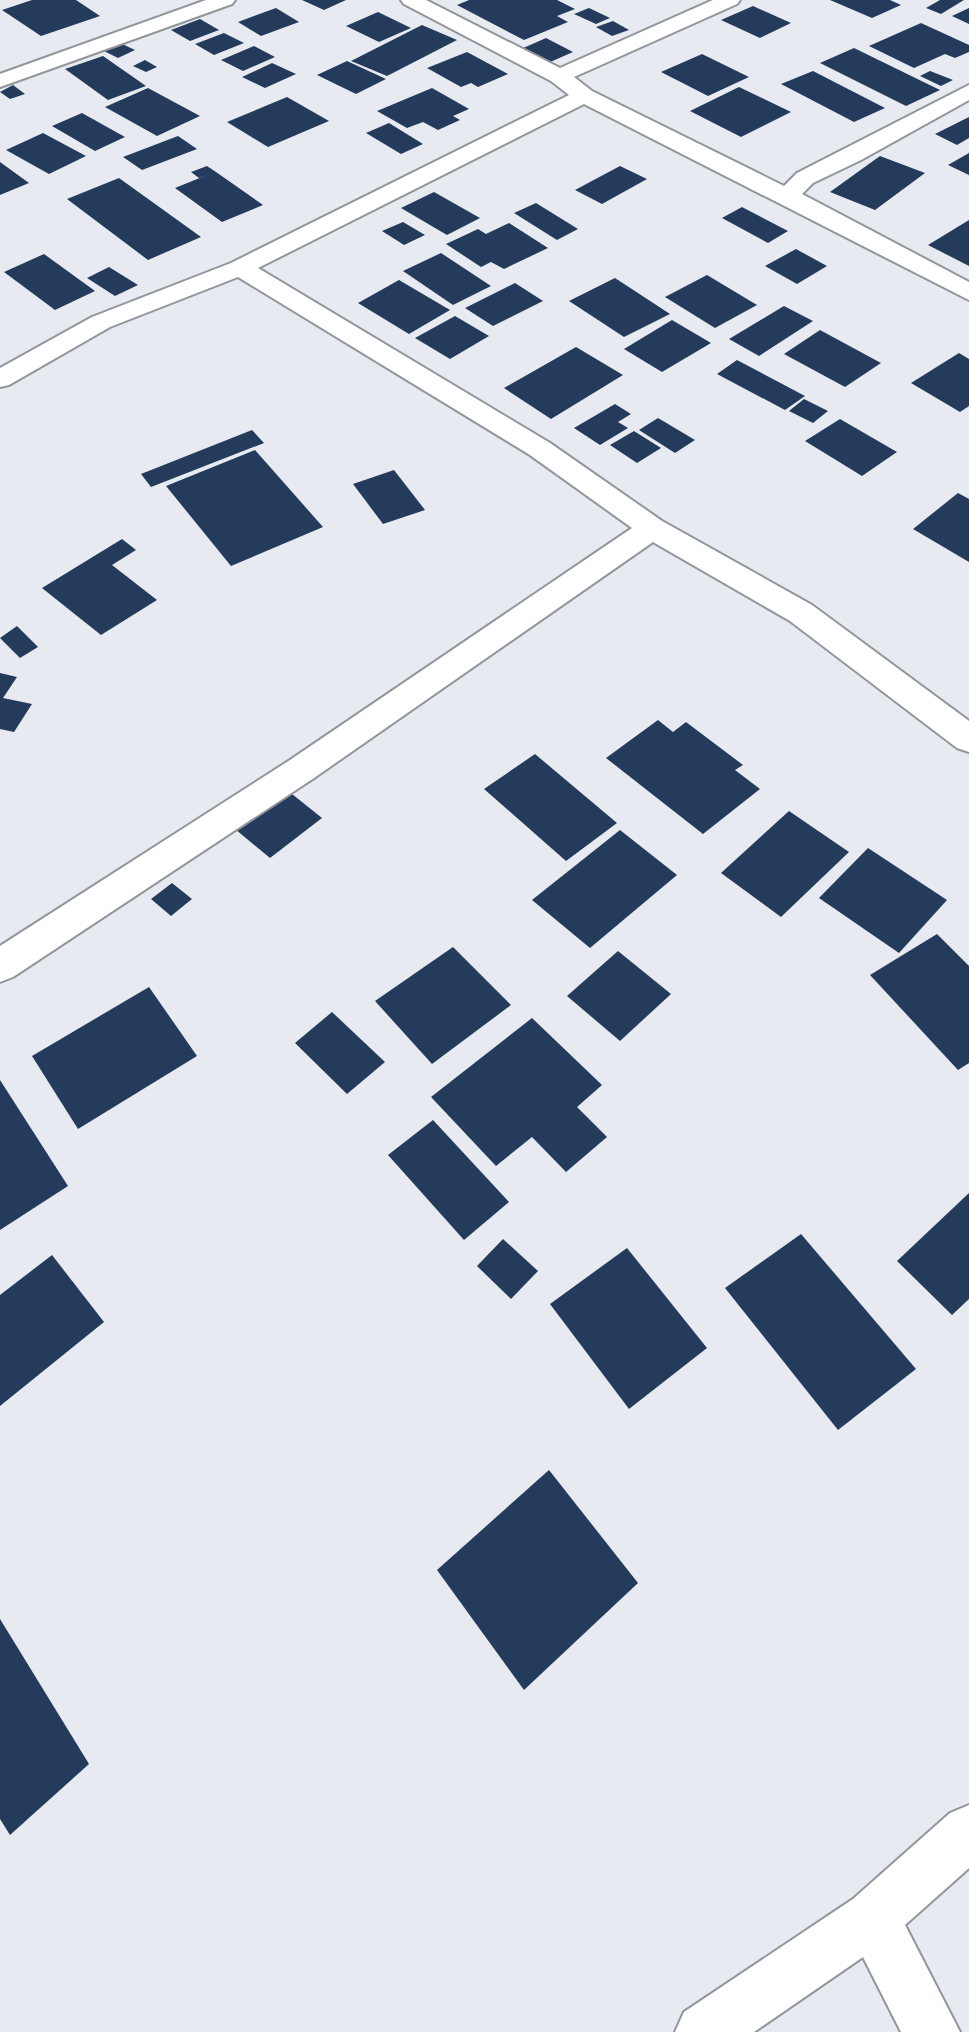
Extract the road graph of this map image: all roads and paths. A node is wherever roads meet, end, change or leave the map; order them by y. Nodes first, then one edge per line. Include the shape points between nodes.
1 (225, 0) edge
2 (411, 0) edge
3 (730, 0) edge
4 (559, 76) junction
5 (0, 81) edge
6 (969, 91) edge
7 (584, 96) junction
8 (787, 196) junction
9 (240, 268) junction
10 (969, 292) edge
11 (0, 379) edge
12 (652, 528) junction
13 (969, 739) edge
14 (0, 966) edge
15 (969, 1832) edge
16 (872, 1918) junction
17 (704, 2032) edge
18 (931, 2032) edge

1 - 5 street
2 - 4 street
3 - 4 street
4 - 7 street
6 - 8 street via 805,178
7 - 8 street
7 - 9 street
8 - 10 street
9 - 11 street via 101,322
9 - 12 street via 540,449
12 - 13 street via 801,613
12 - 14 street via 302,769
15 - 16 street
16 - 17 street
16 - 18 street

